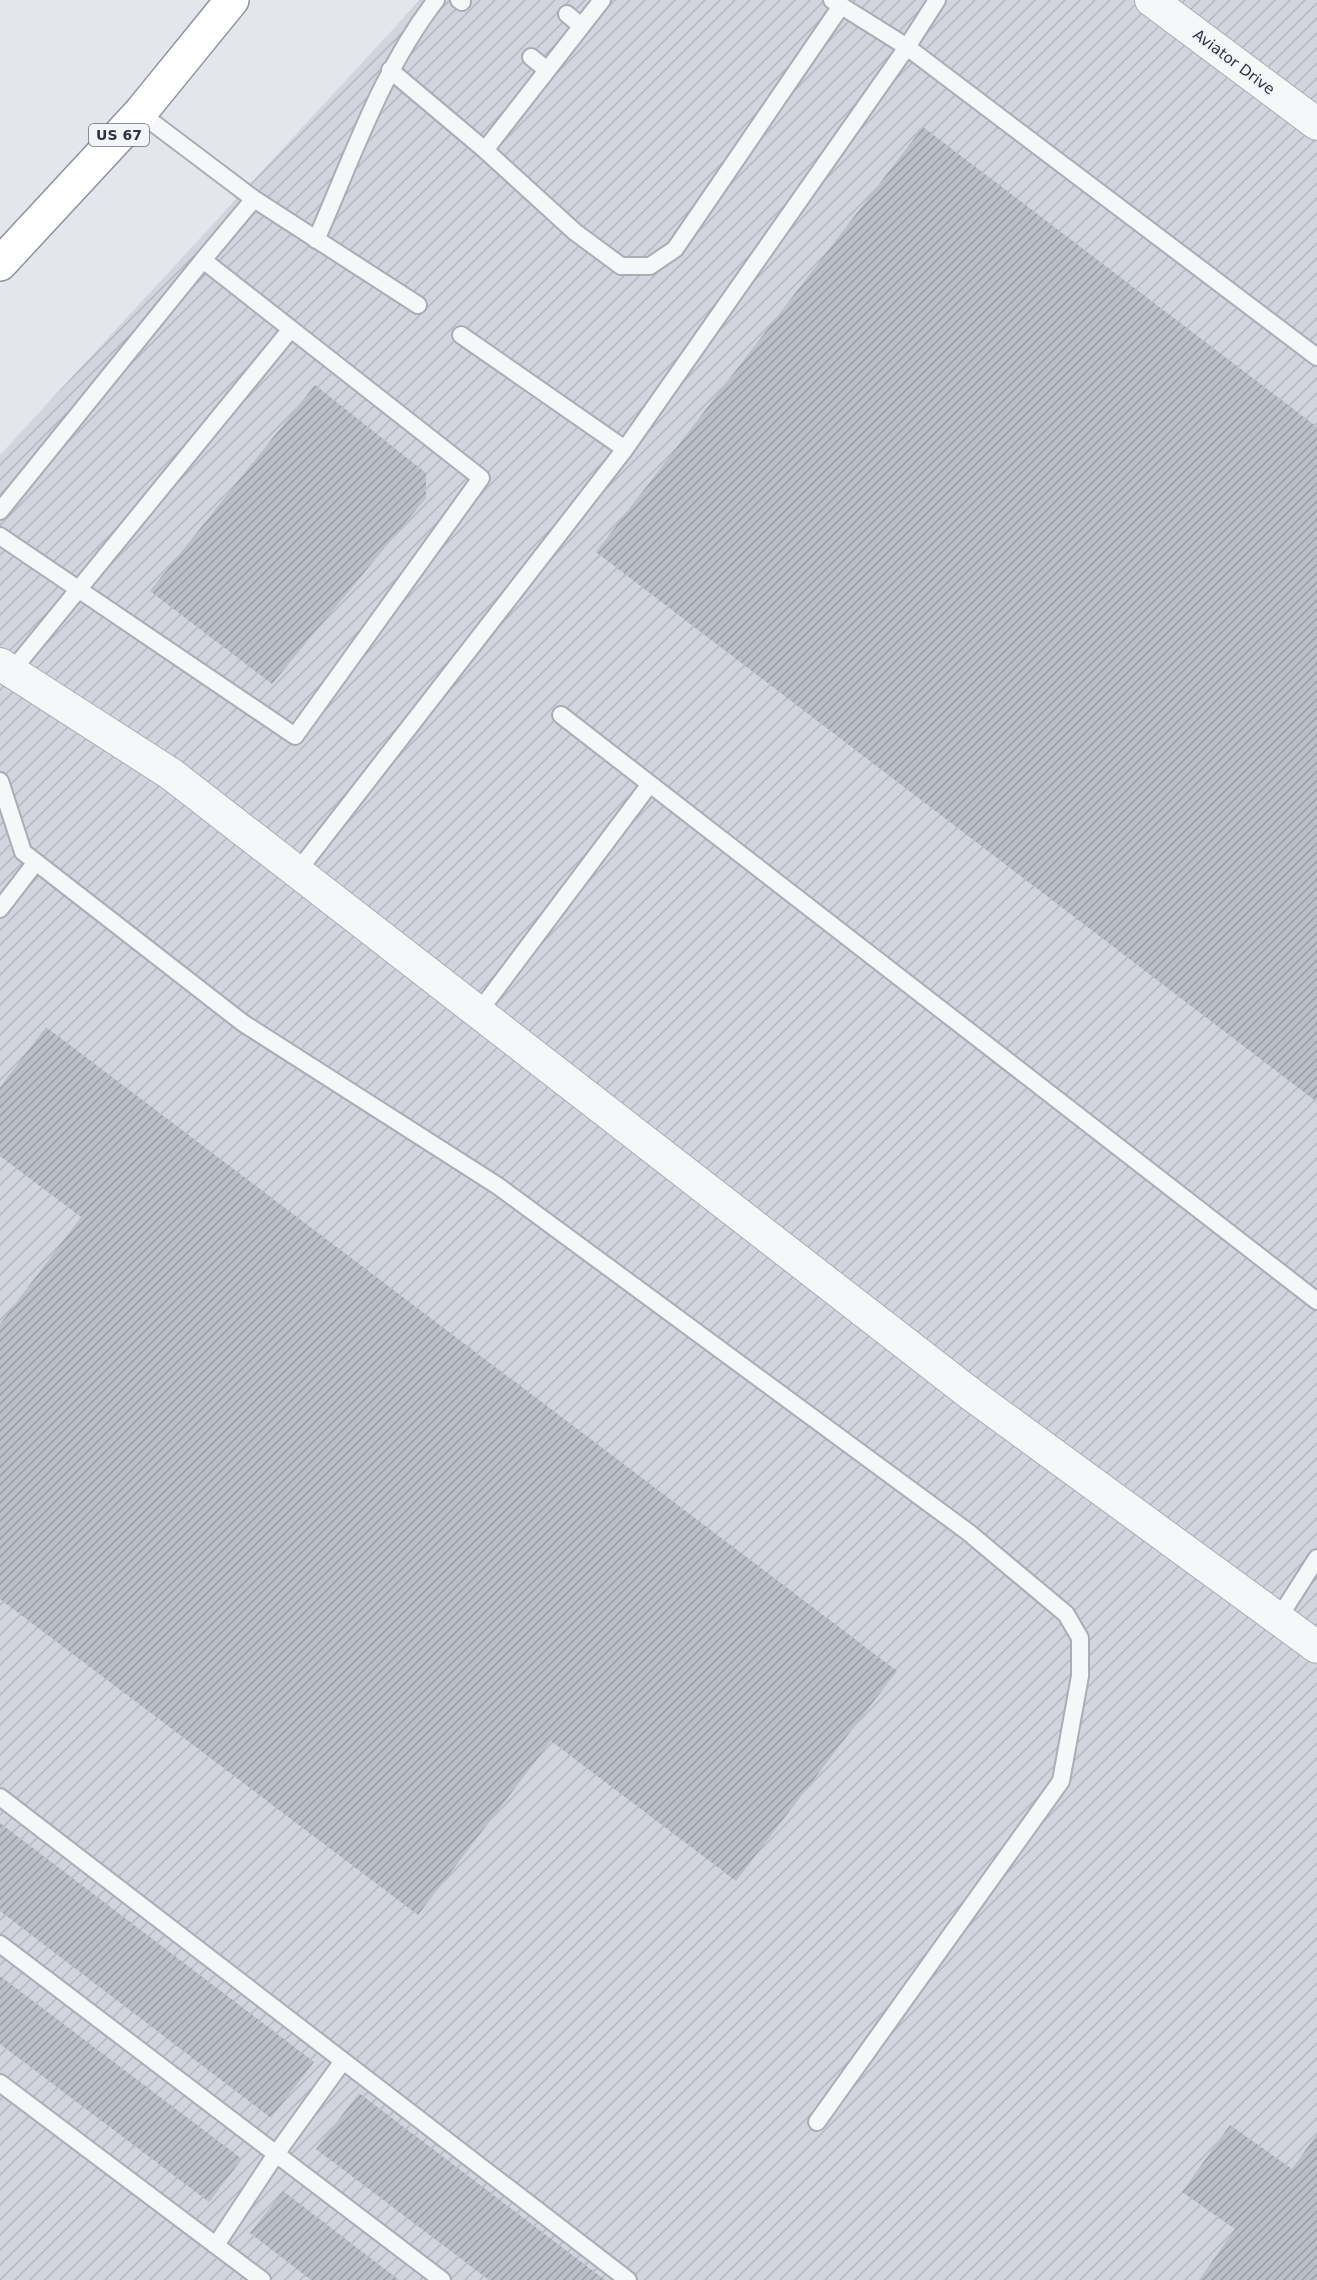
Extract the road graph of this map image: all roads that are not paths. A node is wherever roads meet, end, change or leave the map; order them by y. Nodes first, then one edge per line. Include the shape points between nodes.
1 (232, 0) edge
2 (436, 0) edge
3 (602, 0) edge
4 (937, 0) edge
5 (1151, 0) edge
6 (836, 3) edge
7 (567, 14) dead end
8 (581, 26) junction
9 (907, 47) junction
10 (531, 57) dead end
11 (390, 70) junction
12 (547, 70) junction
13 (140, 113) junction
14 (1315, 120) edge
15 (485, 150) junction
16 (254, 199) junction
17 (316, 240) junction
18 (203, 260) junction
19 (0, 264) edge
20 (418, 305) dead end
21 (291, 329) junction
22 (461, 335) dead end
23 (1317, 357) edge
24 (625, 449) junction
25 (0, 511) edge
26 (0, 536) edge
27 (78, 589) junction
28 (4, 671) edge
29 (561, 715) dead end
30 (0, 781) edge
31 (650, 784) junction
32 (36, 862) junction
33 (297, 872) junction
34 (0, 909) edge
35 (478, 1013) junction
36 (1317, 1301) edge
37 (1317, 1558) edge
38 (1278, 1619) junction
39 (1317, 1647) edge
40 (0, 1797) edge
41 (0, 1944) edge
42 (343, 2061) junction
43 (0, 2083) edge
44 (817, 2122) dead end
45 (276, 2154) junction
46 (216, 2245) junction
47 (262, 2280) edge
48 (442, 2280) edge
49 (628, 2280) edge

1 - 13 highway, US 67
2 - 11 lane
3 - 8 lane
4 - 9 lane
5 - 14 street, Aviator Drive
6 - 9 lane
6 - 15 lane via 675,249 650,266 621,266 575,232
7 - 8 lane
8 - 12 lane
9 - 23 lane
9 - 24 lane
10 - 12 lane
11 - 15 lane
11 - 17 lane
12 - 15 lane
13 - 16 lane
13 - 19 highway, US 67
16 - 17 lane
16 - 18 lane
17 - 20 lane
18 - 21 lane
18 - 25 lane
21 - 27 lane
21 - 27 lane via 481,478 295,736
22 - 24 lane
24 - 33 lane
26 - 27 lane
27 - 28 lane
28 - 33 street via 171,774
29 - 31 lane
30 - 32 lane via 23,852
31 - 35 lane
31 - 36 lane
32 - 34 lane
32 - 44 lane via 243,1023 498,1186 968,1532 1066,1614 1080,1638 1080,1676 1061,1781
33 - 35 street
35 - 38 street via 972,1395
37 - 38 lane
38 - 39 street
40 - 42 lane
41 - 45 lane
42 - 45 lane
42 - 49 lane
43 - 46 lane
45 - 46 lane
45 - 48 lane
46 - 47 lane

